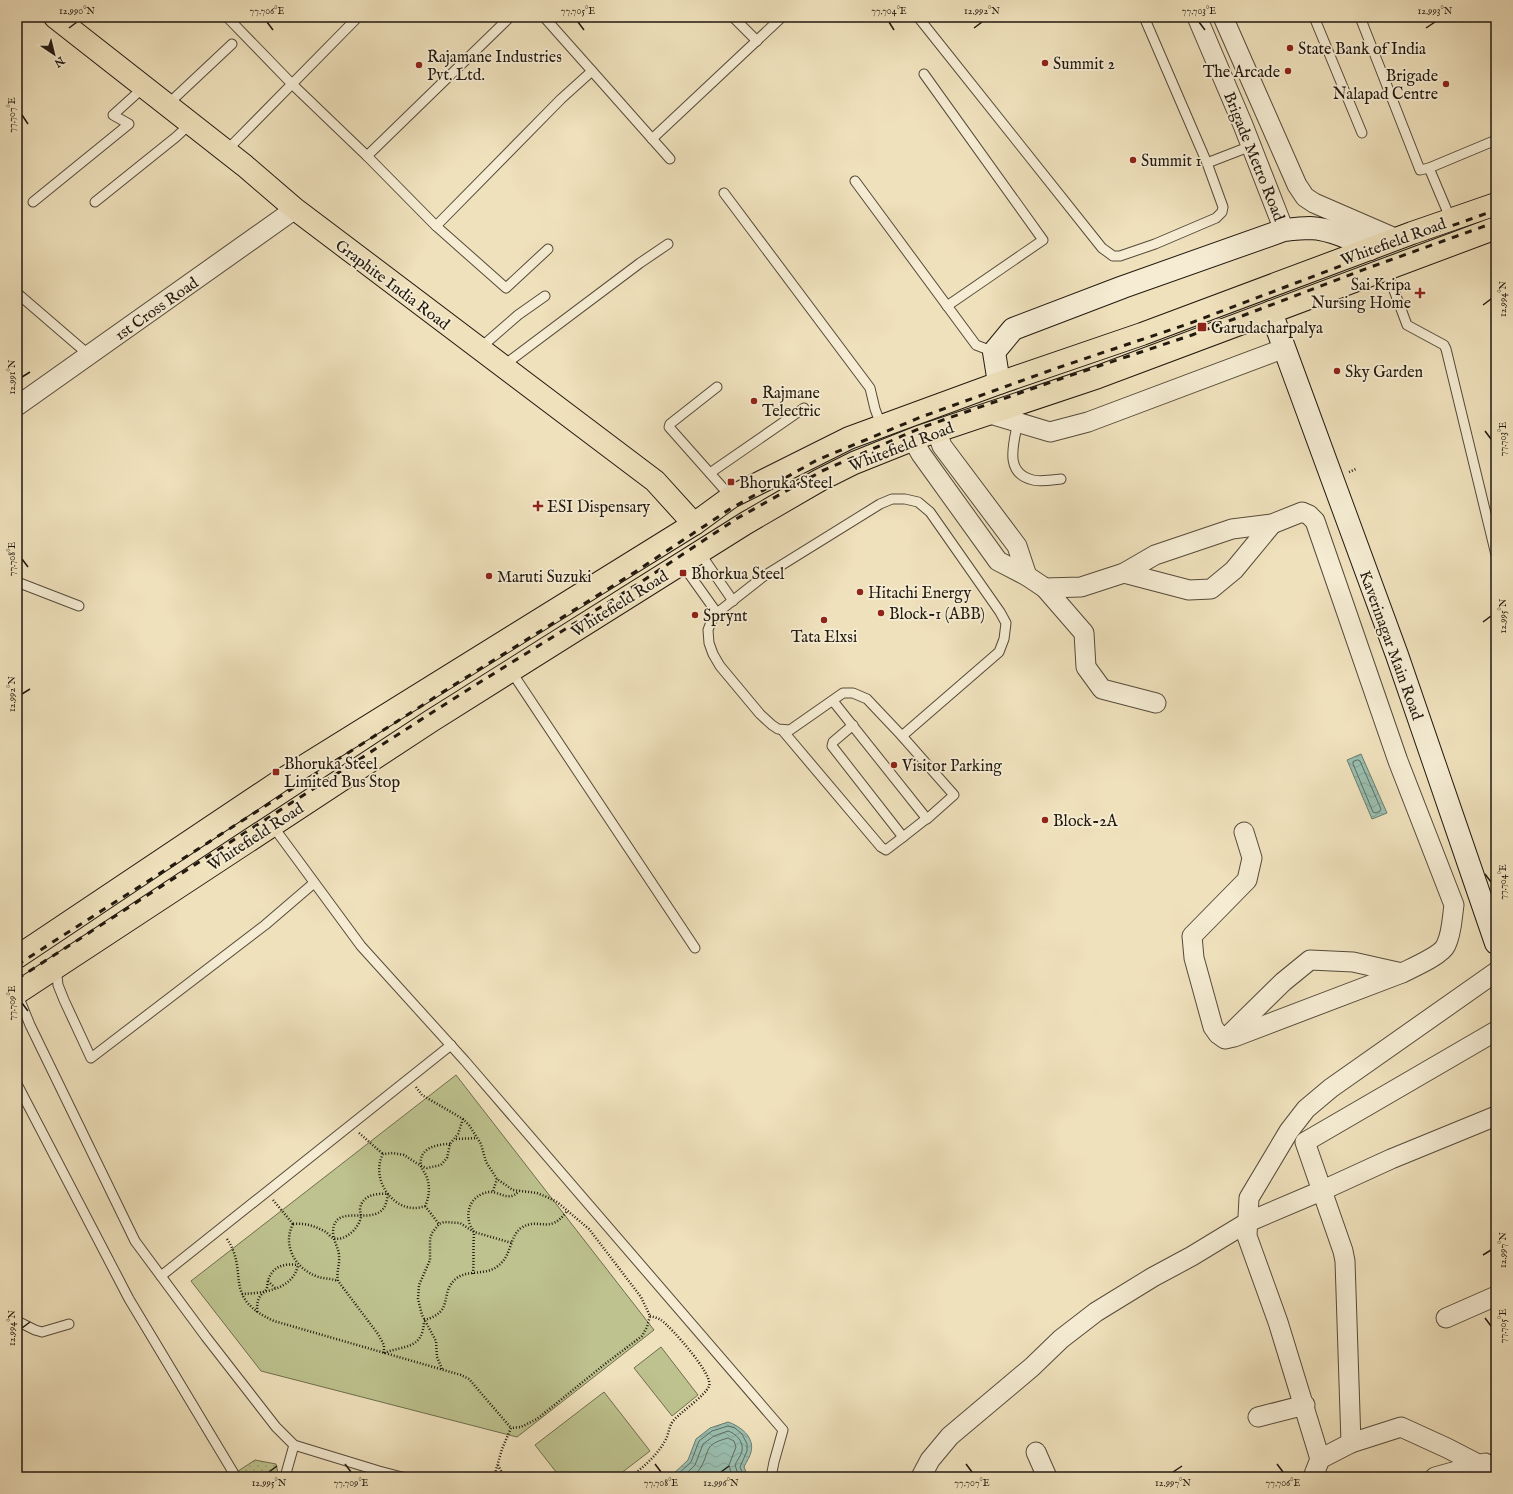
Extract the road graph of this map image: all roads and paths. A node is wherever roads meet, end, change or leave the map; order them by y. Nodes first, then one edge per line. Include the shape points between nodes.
1 (20, 17) edge
2 (55, 17) edge
3 (227, 17) edge
4 (358, 17) edge
5 (510, 17) edge
6 (544, 17) edge
7 (733, 17) edge
8 (782, 17) edge
9 (918, 17) edge
10 (1144, 17) edge
11 (1197, 17) edge
12 (1223, 17) edge
13 (1314, 17) edge
14 (1360, 17) edge
15 (17, 20) edge
16 (757, 41) junction
17 (232, 44) dead end
18 (592, 71) junction
19 (924, 74) dead end
20 (292, 84) junction
21 (144, 87) junction
22 (167, 105) junction
23 (191, 123) junction
24 (1362, 133) dead end
25 (652, 139) junction
26 (1496, 140) edge
27 (1251, 146) junction
28 (226, 152) junction
29 (367, 156) junction
30 (670, 160) dead end
31 (1207, 163) junction
32 (1429, 168) junction
33 (855, 181) dead end
34 (724, 193) dead end
35 (33, 202) dead end
36 (95, 202) dead end
37 (1496, 204) edge
38 (295, 209) junction
39 (1451, 220) junction
40 (436, 226) junction
41 (1496, 228) edge
42 (1284, 230) junction
43 (1397, 239) junction
44 (668, 244) dead end
45 (548, 249) dead end
46 (1370, 249) junction
47 (1386, 270) junction
48 (17, 293) edge
49 (545, 296) dead end
50 (947, 306) junction
51 (1271, 312) junction
52 (1285, 348) junction
53 (479, 349) junction
54 (994, 352) junction
55 (89, 355) junction
56 (503, 366) junction
57 (999, 383) junction
58 (717, 387) dead end
59 (17, 406) edge
60 (804, 408) dead end
61 (990, 414) junction
62 (1018, 421) junction
63 (881, 425) junction
64 (937, 432) junction
65 (913, 440) junction
66 (793, 466) junction
67 (710, 473) junction
68 (1061, 479) dead end
69 (806, 488) junction
70 (731, 497) junction
71 (694, 524) junction
72 (1272, 524) junction
73 (1496, 555) edge
74 (691, 559) junction
75 (1124, 573) junction
76 (1028, 576) junction
77 (17, 582) edge
78 (1045, 588) junction
79 (733, 600) junction
80 (79, 606) dead end
81 (717, 613) junction
82 (511, 671) junction
83 (833, 700) junction
84 (1156, 703) dead end
85 (852, 725) junction
86 (783, 730) junction
87 (902, 736) junction
88 (926, 819) junction
89 (272, 825) junction
90 (1244, 832) dead end
91 (903, 837) junction
92 (314, 883) junction
93 (1496, 943) edge
94 (694, 948) dead end
95 (17, 957) edge
96 (56, 967) junction
97 (1496, 972) edge
98 (1402, 973) junction
99 (17, 993) edge
100 (1496, 1031) edge
101 (1225, 1039) junction
102 (451, 1045) junction
103 (409, 1078) junction
104 (17, 1084) edge
105 (1496, 1116) edge
106 (463, 1119) junction
107 (350, 1125) junction
108 (477, 1138) junction
109 (456, 1139) junction
110 (450, 1144) junction
111 (383, 1154) junction
112 (422, 1166) junction
113 (497, 1180) junction
114 (493, 1191) junction
115 (1321, 1191) junction
116 (266, 1192) junction
117 (518, 1192) junction
118 (388, 1194) junction
119 (425, 1206) junction
120 (567, 1211) junction
121 (361, 1215) junction
122 (1248, 1222) junction
123 (293, 1224) junction
124 (439, 1224) junction
125 (220, 1229) junction
126 (474, 1232) junction
127 (333, 1238) junction
128 (512, 1243) junction
129 (299, 1265) junction
130 (473, 1274) junction
131 (161, 1276) junction
132 (268, 1281) junction
133 (338, 1281) junction
134 (276, 1288) junction
135 (266, 1290) junction
136 (242, 1294) junction
137 (1496, 1296) edge
138 (257, 1312) junction
139 (650, 1316) junction
140 (1446, 1318) dead end
141 (424, 1320) junction
142 (17, 1321) edge
143 (69, 1324) dead end
144 (384, 1353) junction
145 (442, 1370) junction
146 (1305, 1405) junction
147 (1258, 1417) dead end
148 (511, 1428) junction
149 (1351, 1443) junction
150 (294, 1445) junction
151 (1036, 1452) dead end
152 (1320, 1458) junction
153 (498, 1463) junction
154 (1490, 1464) edge
155 (236, 1477) edge
156 (285, 1477) edge
157 (402, 1477) edge
158 (494, 1477) edge
159 (504, 1477) edge
160 (631, 1477) edge
161 (771, 1477) edge
162 (921, 1477) edge
163 (1047, 1477) edge
164 (1313, 1477) edge
165 (1435, 1477) edge

1 - 15 lane
2 - 21 main road, Graphite India Road
3 - 20 lane
4 - 20 lane
5 - 29 lane
6 - 18 lane
7 - 16 lane
8 - 16 lane
9 - 31 lane via 1102,248 1113,256 1155,244 1219,215 1223,207
10 - 31 lane
11 - 27 street, Brigade Metro Road
12 - 43 street, Brigade Metro Road via 1297,185 1305,197
13 - 24 lane
14 - 32 lane via 1420,170
16 - 25 lane
17 - 22 lane
18 - 25 lane
18 - 40 lane
19 - 50 lane via 1043,240
20 - 28 lane
20 - 29 lane
21 - 22 main road, Graphite India Road
21 - 35 lane via 114,115 129,124
22 - 23 main road, Graphite India Road
23 - 28 main road, Graphite India Road
23 - 36 lane
25 - 30 lane
26 - 32 lane
27 - 31 lane
27 - 42 street, Brigade Metro Road
28 - 38 main road, Graphite India Road
29 - 40 lane
32 - 39 lane
33 - 50 lane
34 - 63 lane via 870,388
37 - 39 main road, Whitefield Road
38 - 53 main road, Graphite India Road
38 - 55 street, 1st Cross Road
39 - 43 main road, Whitefield Road
40 - 45 lane via 506,288
41 - 47 main road, Whitefield Road
42 - 46 street via 1310,228 1328,231
42 - 54 street via 1013,329
43 - 46 main road, Whitefield Road
44 - 56 lane
46 - 57 main road, Whitefield Road via 1142,334
47 - 51 main road, Whitefield Road
47 - 73 lane via 1407,325 1444,345 1446,349
48 - 55 lane
49 - 53 lane via 518,315
50 - 54 lane via 976,345
51 - 52 street, Kaverinagar Main Road
51 - 61 main road, Whitefield Road via 1098,377
52 - 62 street via 1088,422 1050,432
52 - 93 street, Kaverinagar Main Road via 1397,655
53 - 56 main road, Graphite India Road
54 - 57 street
55 - 59 street, 1st Cross Road
56 - 71 main road, Graphite India Road via 655,481
57 - 63 main road, Whitefield Road
58 - 67 lane via 669,425 673,433
60 - 67 lane
61 - 62 street
61 - 64 main road, Whitefield Road
62 - 68 lane via 1013,452 1014,466 1020,475 1033,481
63 - 66 main road, Whitefield Road
64 - 65 main road, Whitefield Road
64 - 76 street via 942,446 1017,546
65 - 69 main road, Whitefield Road via 854,463
65 - 76 street via 998,561
66 - 69 main road
66 - 70 main road, Whitefield Road
67 - 70 lane
69 - 74 main road, Whitefield Road
70 - 71 main road
71 - 95 main road, Whitefield Road via 280,781
72 - 75 street via 1232,529 1155,555
72 - 75 street via 1234,570 1211,589 1189,590
72 - 98 street via 1302,512 1315,521 1398,761 1454,905 1446,947 1423,963
74 - 79 lane
74 - 81 lane
74 - 82 main road, Whitefield Road
75 - 78 street via 1081,587
76 - 78 street
77 - 80 lane
78 - 84 street via 1084,633 1086,667 1102,689
79 - 81 lane
79 - 87 lane via 764,576 880,504 892,499 918,502 941,526 1006,622 999,652
81 - 86 lane via 708,630 712,654 760,714 772,725
82 - 89 main road, Whitefield Road
82 - 94 lane
83 - 85 lane
83 - 86 lane via 790,730
83 - 87 lane via 843,693 862,696
85 - 88 lane
85 - 91 lane via 833,742 832,746
86 - 91 lane via 881,847 886,850
87 - 88 lane via 954,796
88 - 91 lane
89 - 92 lane
89 - 96 main road, Whitefield Road
90 - 101 street via 1252,858 1247,880 1192,936 1194,958 1213,1027
92 - 96 lane via 265,925 91,1058 58,985
92 - 102 lane via 361,946
96 - 99 main road, Whitefield Road
97 - 122 street via 1331,1088 1306,1109 1289,1131 1249,1198
98 - 101 street
98 - 101 street via 1353,962 1310,960 1283,982
99 - 131 lane via 30,1025 135,1241
100 - 115 street via 1305,1142
102 - 103 lane
102 - 161 lane via 783,1430
103 - 106 path via 422,1095
103 - 107 lane
104 - 155 lane via 129,1299
105 - 115 street
106 - 108 path
106 - 109 path
107 - 111 path
107 - 116 lane
108 - 109 path
108 - 113 path via 486,1162
109 - 110 path
110 - 112 path via 437,1144 426,1151
110 - 112 path via 447,1158 441,1165 427,1168
111 - 112 path via 404,1155
111 - 118 path via 378,1171
112 - 119 path via 429,1189
113 - 114 path
113 - 117 path
114 - 117 path via 508,1197
114 - 126 path via 483,1193 472,1202 468,1218
115 - 122 street
115 - 149 street via 1345,1261
116 - 123 path
116 - 125 lane
117 - 120 path via 544,1195
118 - 119 path via 406,1207
118 - 121 path via 382,1210 371,1216
118 - 121 path via 368,1197 361,1204
119 - 124 path
120 - 128 path via 558,1222 549,1225 529,1224 520,1229
120 - 139 path via 597,1239 641,1297
121 - 127 path via 357,1226 348,1235
121 - 127 path via 340,1218 334,1225
122 - 146 street via 1247,1236
122 - 162 street via 1153,1276 1096,1312 1061,1339 1032,1367 950,1436 930,1460
123 - 127 path via 313,1226
123 - 129 path via 289,1245
124 - 126 path via 460,1223
124 - 141 path via 432,1232 430,1260 419,1285 419,1308
125 - 131 lane
125 - 136 path via 233,1251
126 - 128 path
126 - 130 path
127 - 133 path via 338,1248
128 - 130 path via 509,1253 500,1265 486,1272
129 - 132 path via 280,1266 272,1272
129 - 133 path via 315,1276
129 - 134 path via 290,1282
130 - 141 path via 460,1276 453,1282 448,1290 443,1310 435,1317
131 - 150 lane via 276,1427
132 - 134 path
132 - 135 path
133 - 144 path via 378,1334 384,1345
134 - 135 path
135 - 136 path via 255,1294
135 - 138 path via 258,1300
136 - 138 path
137 - 140 street
138 - 144 path via 274,1321
139 - 148 path via 642,1336 537,1419 521,1427
139 - 160 path via 660,1319 682,1341 704,1370 710,1386 673,1421 667,1438 655,1456
141 - 144 path via 423,1330 416,1342 405,1348
141 - 145 path via 436,1341 437,1357
142 - 143 lane via 42,1332
144 - 145 path
145 - 148 path via 469,1379
146 - 147 street
146 - 152 street
148 - 153 path
149 - 152 street
149 - 154 street via 1401,1427
150 - 156 lane
150 - 157 lane
151 - 163 street
152 - 164 street
153 - 158 path
153 - 159 path
154 - 165 street

